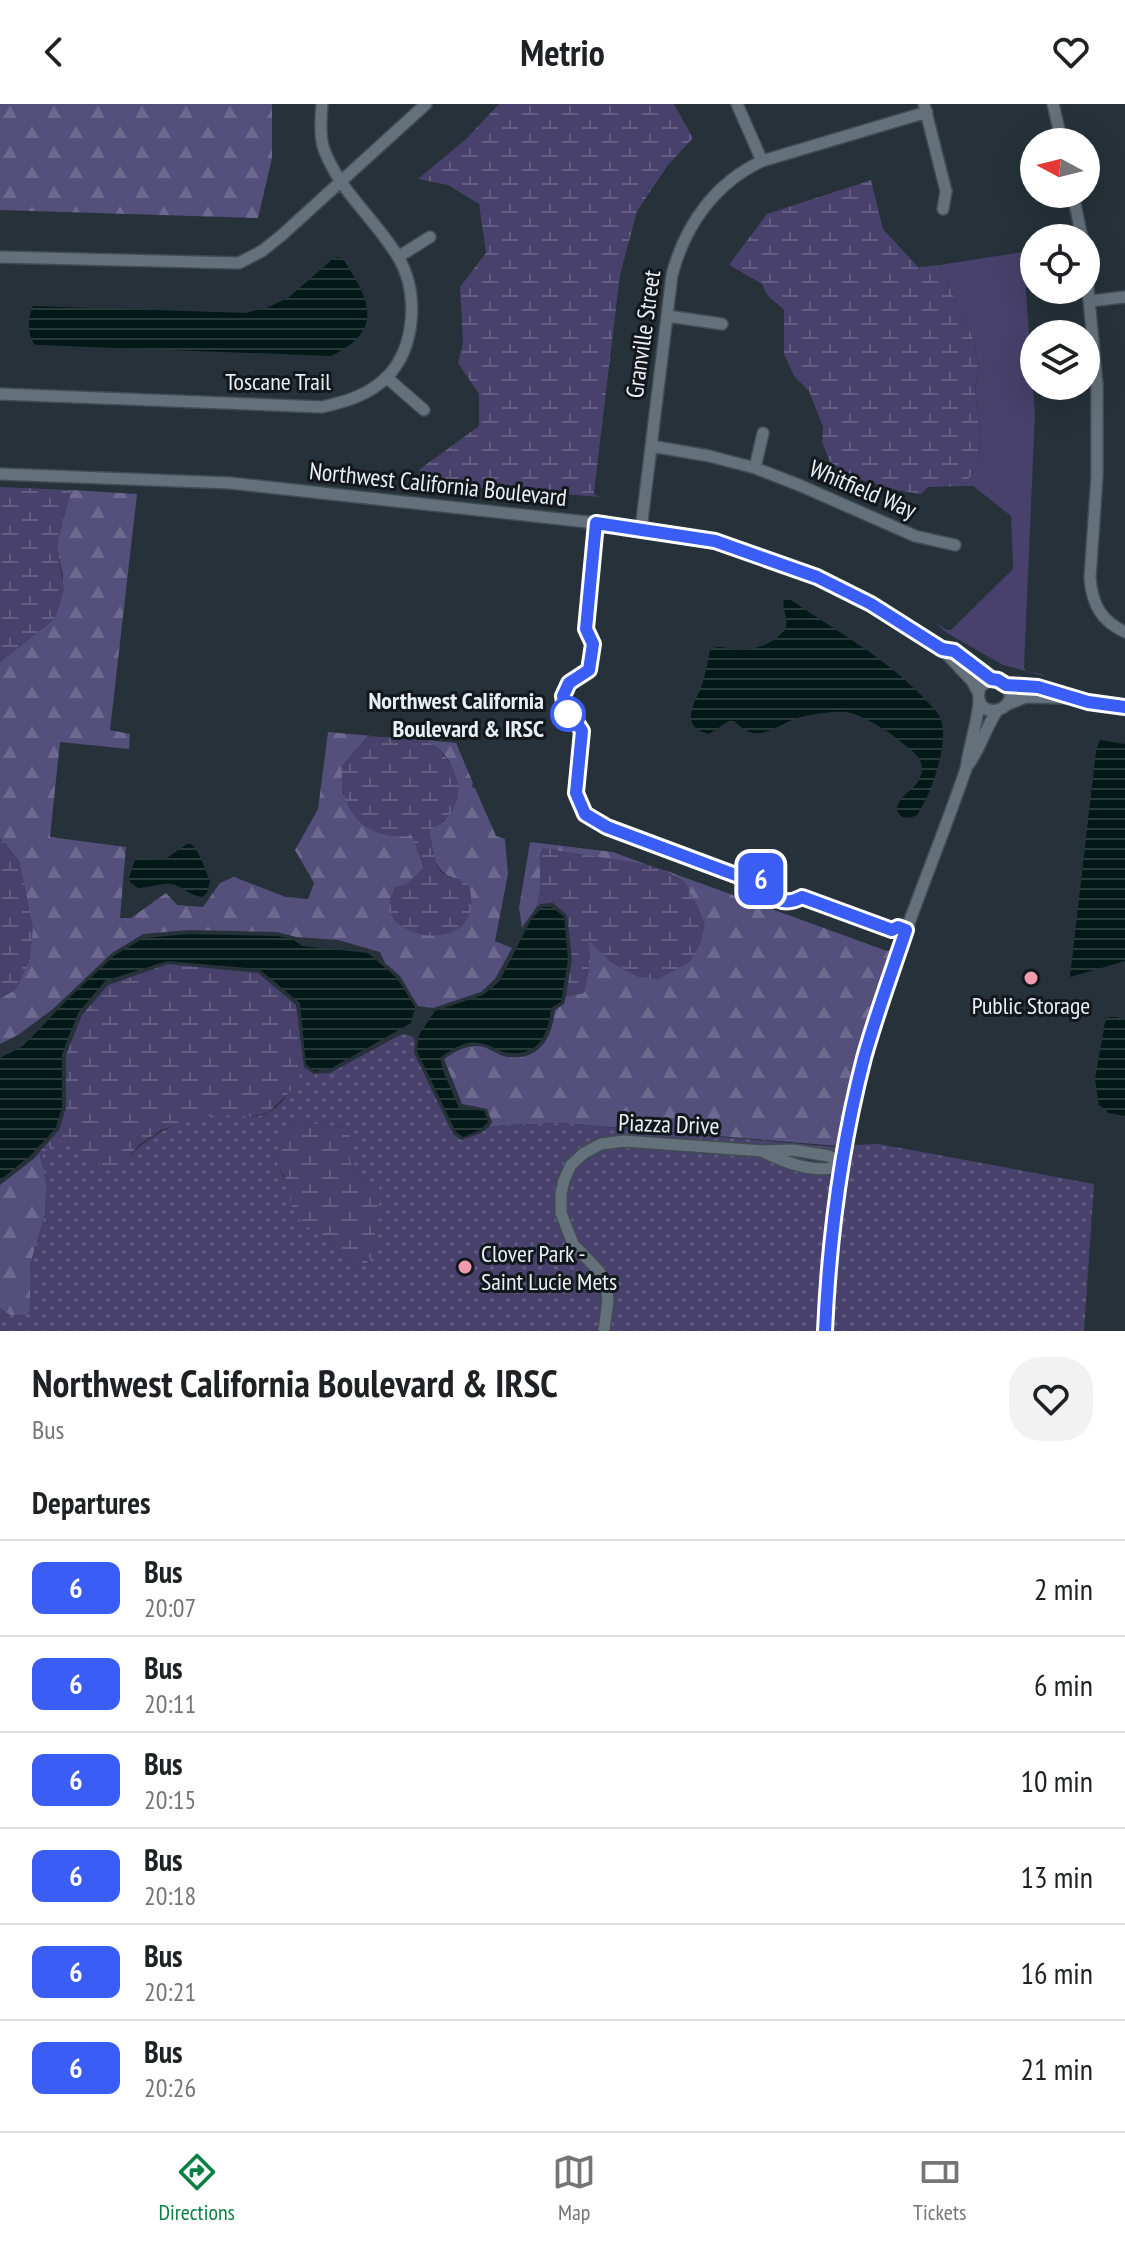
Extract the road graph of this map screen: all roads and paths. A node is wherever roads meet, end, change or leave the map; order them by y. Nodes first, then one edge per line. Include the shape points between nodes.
1 (322, 104) edge
2 (426, 104) edge
3 (737, 104) edge
4 (1053, 104) edge
5 (925, 108) edge
6 (1059, 128) edge
7 (762, 161) junction
8 (339, 181) junction
9 (943, 209) dead end
10 (430, 237) dead end
11 (0, 257) edge
12 (398, 257) junction
13 (1125, 297) edge
14 (1100, 300) edge
15 (1090, 304) edge
16 (667, 316) junction
17 (722, 324) dead end
18 (386, 377) junction
19 (0, 394) edge
20 (424, 410) dead end
21 (763, 433) dead end
22 (651, 446) junction
23 (755, 468) junction
24 (0, 474) edge
25 (641, 529) junction
26 (955, 545) dead end
27 (1125, 632) edge
28 (942, 649) junction
29 (991, 679) junction
30 (1006, 685) junction
31 (979, 697) junction
32 (1072, 698) junction
33 (1125, 707) edge
34 (1001, 708) junction
35 (966, 769) junction
36 (843, 1165) junction
37 (604, 1331) edge
38 (825, 1331) edge

1 - 8 street, Toscane Trail via 324,150
2 - 8 street
3 - 7 street
4 - 6 street
5 - 7 street, Granville Street
5 - 9 street via 946,191
7 - 16 street, Granville Street via 731,180 700,211 678,253
8 - 11 street via 262,251 239,263
8 - 12 street, Toscane Trail
10 - 12 street
12 - 18 street, Toscane Trail via 410,292 409,333
13 - 14 street
15 - 27 street via 1097,384 1091,591 1096,619
16 - 17 street
16 - 22 street, Granville Street
18 - 19 street, Toscane Trail via 359,396 322,407
18 - 20 street
21 - 23 street
22 - 23 street, Whitfield Way
22 - 25 street, Granville Street
23 - 26 street, Whitfield Way via 915,536
24 - 25 street, Northwest California Boulevard via 230,483
25 - 28 street, Northwest California Boulevard via 715,541 817,577
28 - 29 street, Northwest California Boulevard via 954,651
28 - 31 street, Northwest California Boulevard via 972,681
29 - 30 street
29 - 31 street via 983,683
30 - 32 street via 1038,687
30 - 34 street via 1010,696
31 - 34 street via 987,710
31 - 35 street
32 - 33 street
32 - 34 street via 1026,697
34 - 35 street
35 - 36 street via 880,1005
36 - 37 street, Piazza Drive via 831,1169 796,1164 763,1151 619,1141 598,1145 576,1159 562,1185 561,1213 575,1248 606,1283
36 - 38 street

